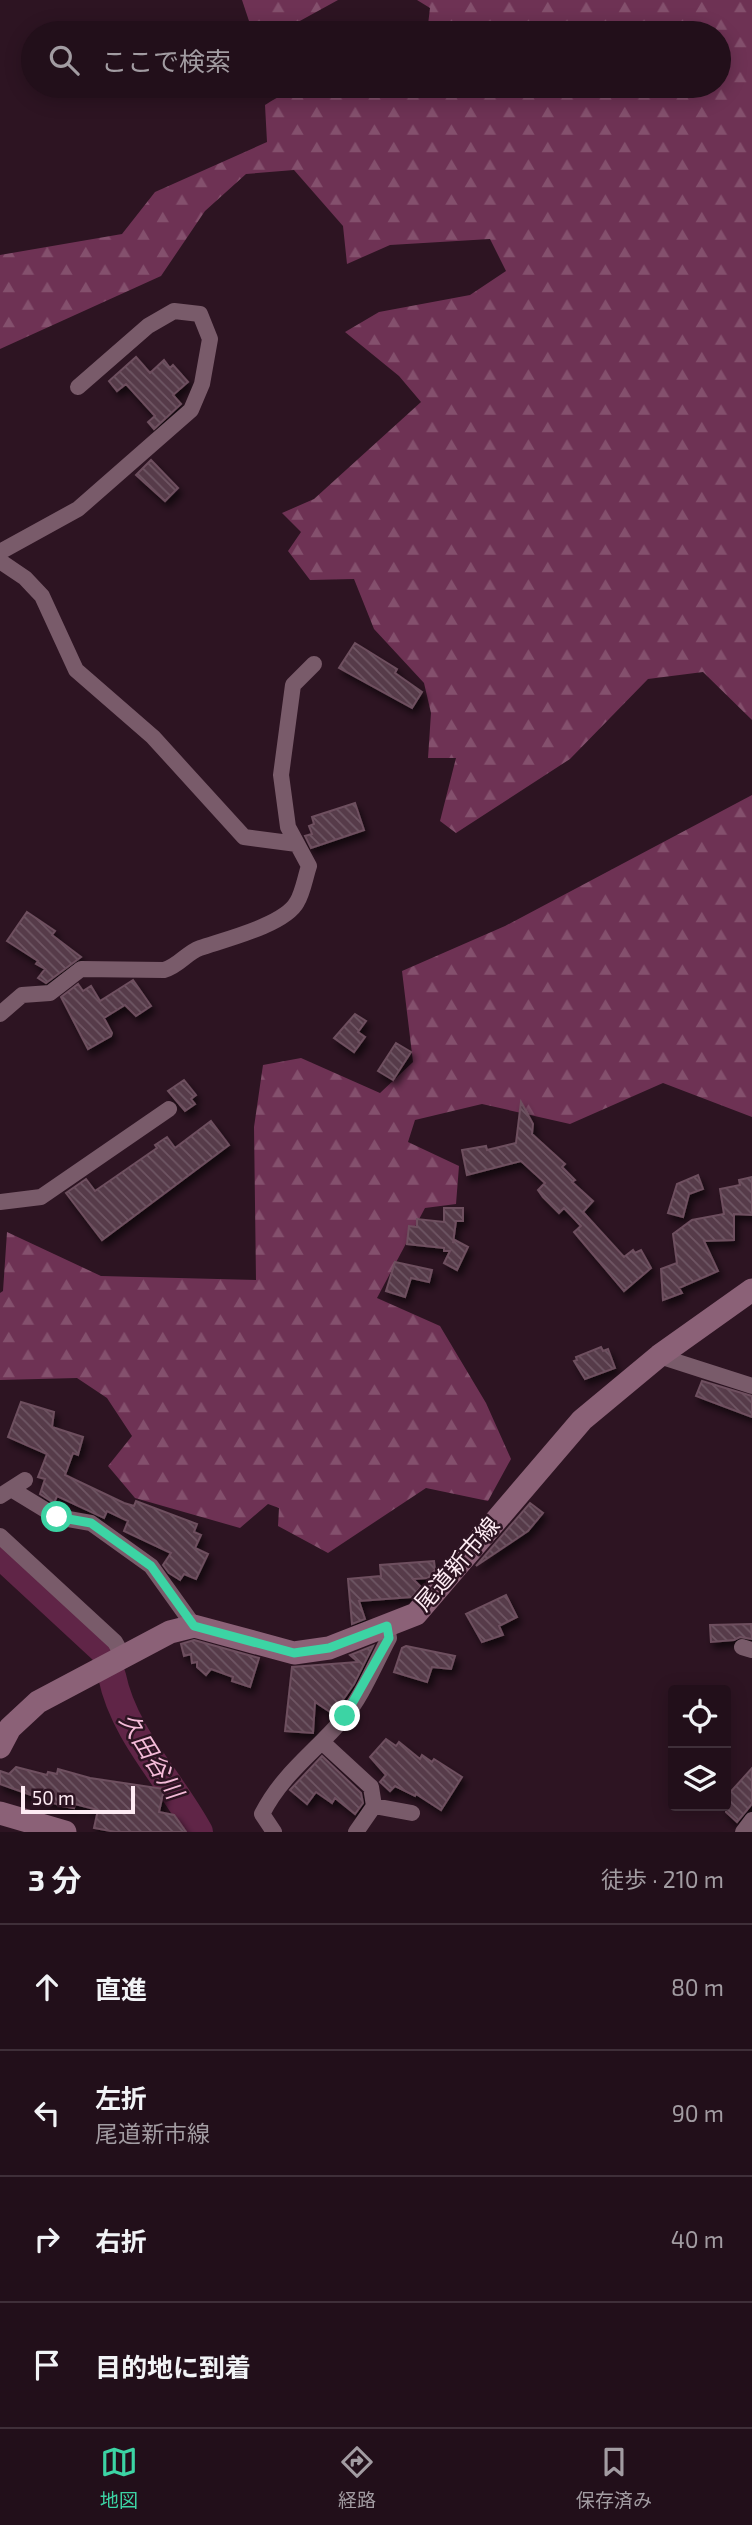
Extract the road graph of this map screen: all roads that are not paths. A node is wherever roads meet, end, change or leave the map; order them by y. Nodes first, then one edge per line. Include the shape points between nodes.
1 (78, 387) dead end
2 (0, 552) edge
3 (0, 561) edge
4 (314, 664) dead end
5 (297, 844) junction
6 (0, 1014) edge
7 (169, 1109) dead end
8 (0, 1202) edge
9 (752, 1290) edge
10 (659, 1356) junction
11 (752, 1386) edge
12 (12, 1488) edge
13 (0, 1536) edge
14 (194, 1626) junction
15 (387, 1626) junction
16 (124, 1658) junction
17 (3, 1733) edge
18 (322, 1742) junction
19 (374, 1807) junction
20 (0, 1813) edge
21 (412, 1813) dead end
22 (752, 1820) edge
23 (65, 1832) edge
24 (274, 1832) edge
25 (356, 1832) edge
26 (743, 1832) edge

1 - 2 street via 148,326 174,311 200,314 210,339 202,384 191,411 78,509
3 - 5 street via 42,596 76,670 153,737 244,837
4 - 5 street via 293,685 281,775 288,827
5 - 6 street via 309,866 296,904 277,918 197,949 176,967 80,969 50,993 22,995
7 - 8 street via 41,1197
9 - 10 main road, 尾道新市線
10 - 11 street
10 - 15 main road, 尾道新市線 via 582,1420 416,1614
12 - 14 street via 57,1517 91,1523 151,1566
13 - 16 street via 115,1642
14 - 15 main road, 尾道新市線 via 294,1653 329,1648
14 - 16 main road via 170,1632
15 - 18 street via 389,1638 363,1686
16 - 17 main road via 37,1702
18 - 19 street via 372,1787
18 - 24 street via 272,1793 262,1814
19 - 21 street
19 - 25 street
20 - 23 main road
22 - 26 street

